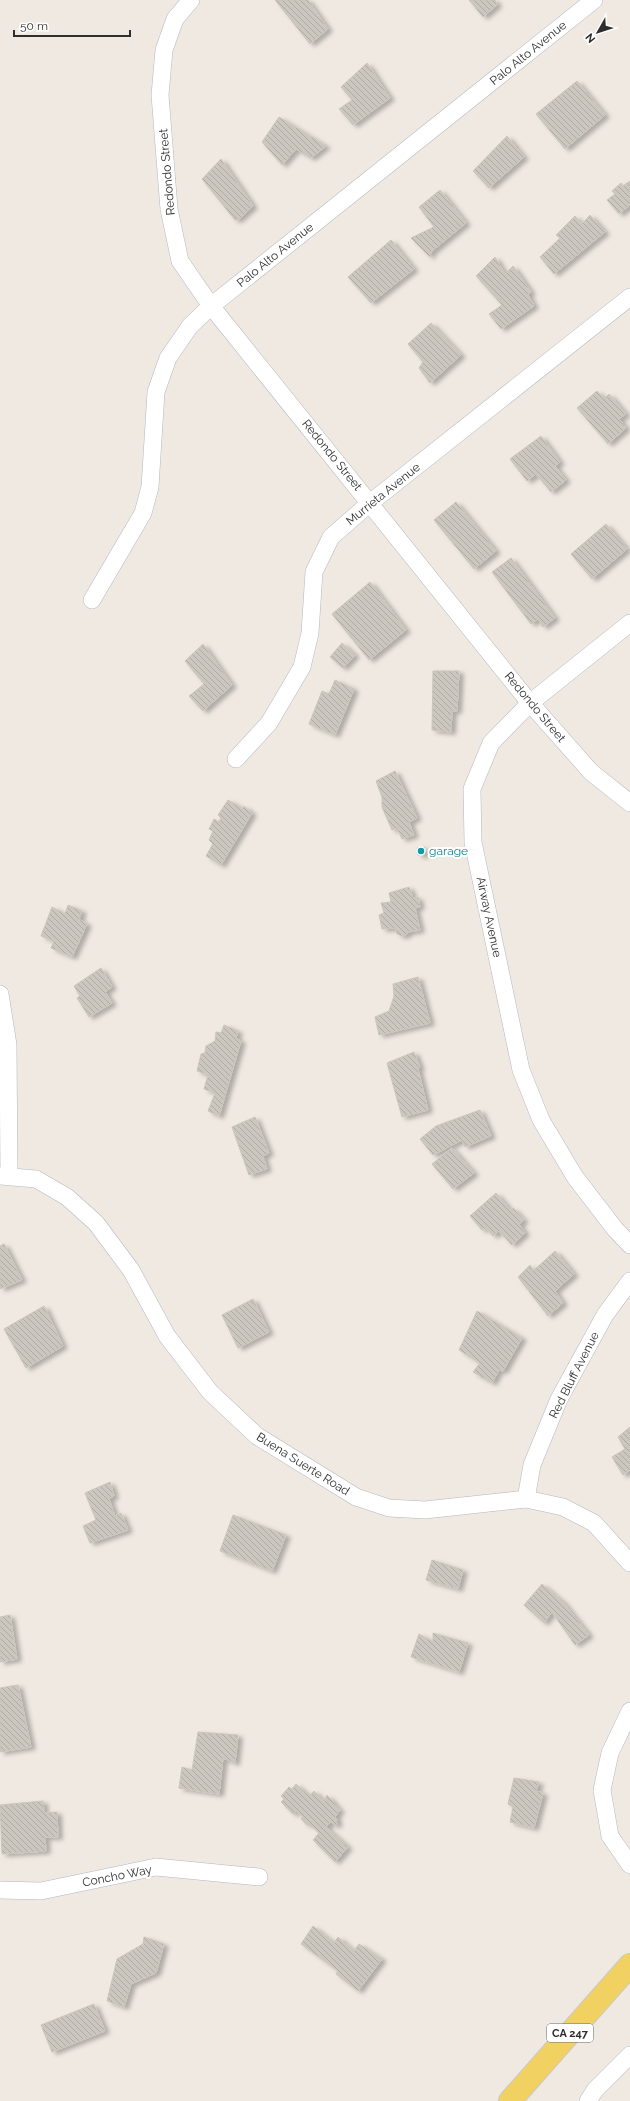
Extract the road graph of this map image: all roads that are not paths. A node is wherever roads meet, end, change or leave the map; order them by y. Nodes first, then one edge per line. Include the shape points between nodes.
1 (191, 0) edge
2 (594, 0) edge
3 (630, 297) edge
4 (211, 306) junction
5 (370, 503) junction
6 (92, 600) dead end
7 (630, 623) edge
8 (530, 703) junction
9 (236, 759) dead end
10 (630, 803) edge
11 (0, 994) edge
12 (4, 1176) edge
13 (630, 1245) edge
14 (630, 1281) edge
15 (526, 1499) junction
16 (630, 1563) edge
17 (630, 1712) edge
18 (630, 1864) edge
19 (259, 1877) dead end
20 (0, 1890) edge
21 (630, 1965) edge
22 (630, 2055) edge
23 (510, 2101) edge
24 (588, 2101) edge

1 - 4 street, Redondo Street via 175,19 164,50 160,95 169,209 180,261
2 - 4 street, Palo Alto Avenue
3 - 5 street, Murrieta Avenue
4 - 5 street, Redondo Street
4 - 6 street, Palo Alto Avenue via 190,326 168,358 156,392 150,487 143,512
5 - 8 street, Redondo Street
5 - 9 street, Murrieta Avenue via 331,537 314,572 310,633 302,667 269,723
7 - 8 street, Airway Avenue
8 - 10 street, Redondo Street via 591,772
8 - 13 street, Airway Avenue via 490,743 472,789 473,842 521,1070 541,1120 575,1177
11 - 12 street via 8,1046
12 - 15 street, Buena Suerte Road via 36,1179 67,1197 96,1223 131,1270 167,1336 210,1392 257,1436 356,1497 389,1508 425,1510
14 - 15 street, Red Bluff Avenue via 606,1315 559,1399 532,1465
15 - 16 street, Buena Suerte Road via 562,1507 594,1523
17 - 18 street via 610,1753 602,1790 610,1836
19 - 20 street, Concho Way via 156,1867 41,1891
21 - 23 main road, CA 247
22 - 24 street via 595,2090

